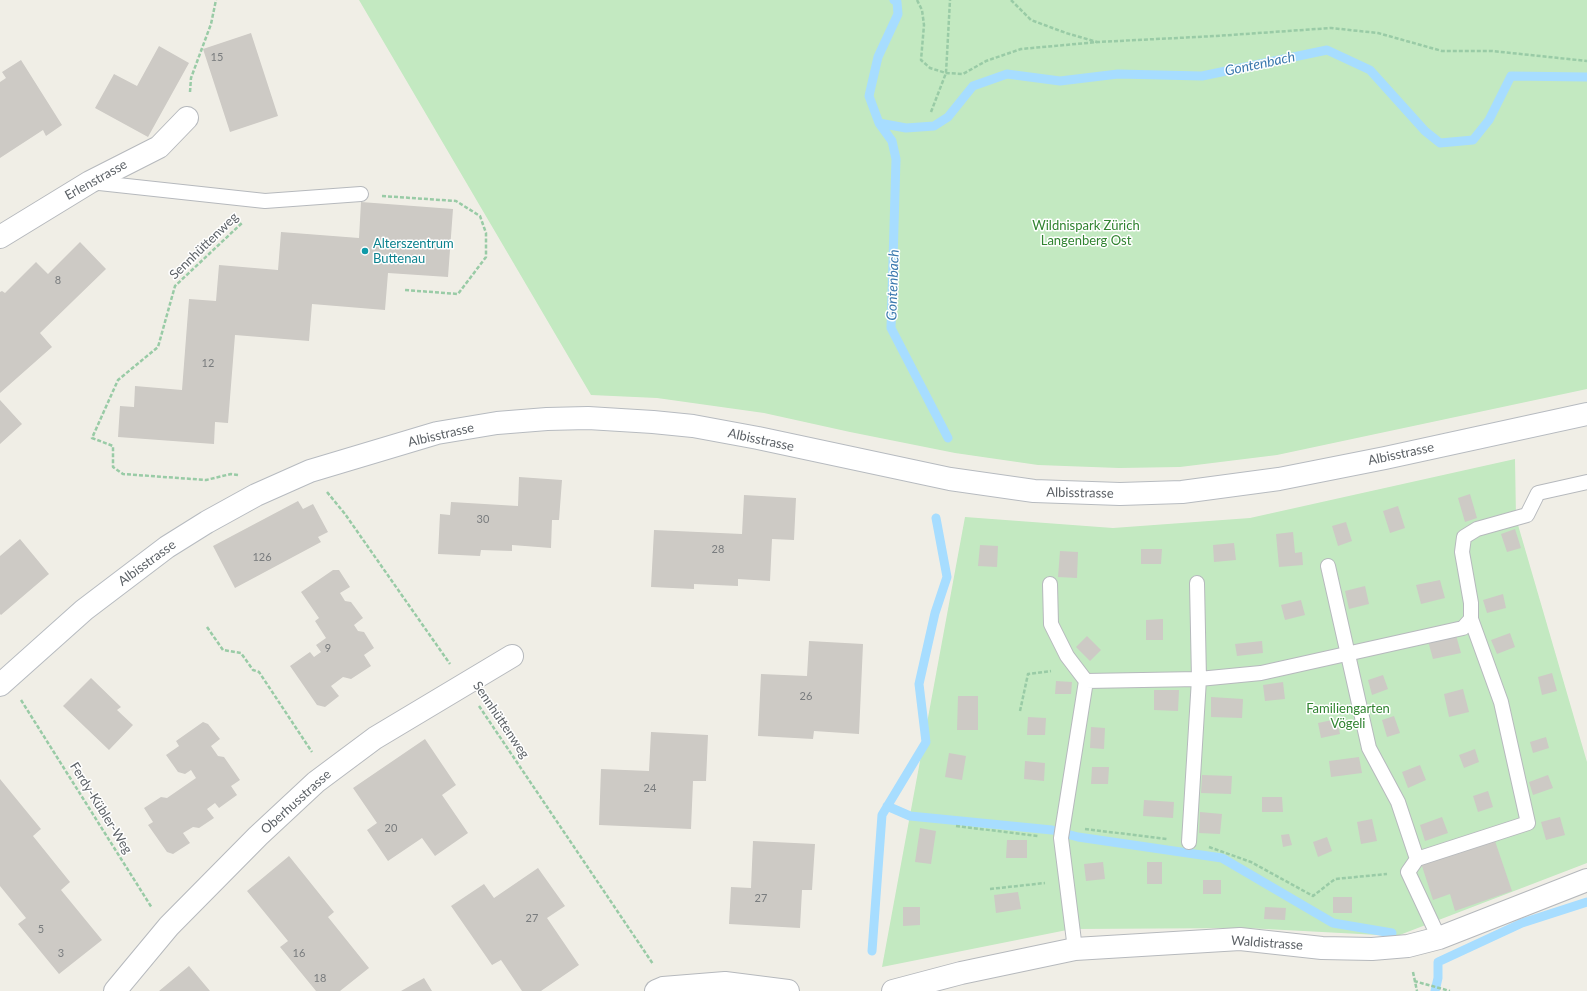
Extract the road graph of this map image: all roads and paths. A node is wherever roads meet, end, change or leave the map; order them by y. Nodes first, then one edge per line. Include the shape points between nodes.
1 (216, 0) edge
2 (917, 0) edge
3 (950, 0) edge
4 (1011, 0) edge
5 (1098, 42) junction
6 (1587, 61) edge
7 (946, 74) junction
8 (931, 112) dead end
9 (187, 118) joint
10 (90, 182) junction
11 (361, 194) joint
12 (265, 201) junction
13 (0, 237) edge
14 (405, 290) dead end
15 (1587, 414) edge
16 (310, 471) junction
17 (244, 476) dead end
18 (1587, 482) edge
19 (1328, 566) dead end
20 (1197, 583) dead end
21 (1050, 584) dead end
22 (1471, 619) junction
23 (207, 627) dead end
24 (1347, 654) junction
25 (512, 656) dead end
26 (1077, 669) junction
27 (1199, 679) junction
28 (1086, 681) junction
29 (464, 684) junction
30 (0, 685) edge
31 (20, 698) dead end
32 (1020, 711) dead end
33 (311, 751) dead end
34 (956, 826) dead end
35 (1062, 832) junction
36 (1189, 842) junction
37 (1417, 860) junction
38 (1408, 872) junction
39 (1587, 880) edge
40 (1066, 881) junction
41 (990, 889) dead end
42 (169, 926) junction
43 (1439, 938) junction
44 (1075, 949) junction
45 (1414, 981) dead end
46 (660, 989) edge
47 (115, 991) edge
48 (788, 991) edge
49 (893, 991) edge
50 (1450, 991) edge

1 - 9 path via 211,24 191,78
2 - 7 path via 922,10 924,26 921,60 930,68
3 - 7 path
4 - 5 path via 1031,20
5 - 6 path via 1331,28 1378,33 1442,51 1492,51
5 - 7 path via 1021,49 986,61 962,74
7 - 8 path
9 - 10 main road, Erlenstrasse via 159,147
10 - 12 lane
10 - 13 main road, Erlenstrasse
11 - 12 lane
11 - 14 path via 456,201 480,216 486,233 486,256 458,294
12 - 17 path, Sennhüttenweg via 175,286 158,346 118,380 92,438 113,446 113,467 123,474 206,480 231,474
15 - 16 main road, Albisstrasse via 1287,477 1182,492 1120,494 1034,491 950,479 693,426 588,418 497,423 437,433
16 - 29 path, Sennhüttenweg via 346,514
16 - 30 main road, Albisstrasse via 256,495 167,547 84,610
18 - 22 lane via 1538,493 1527,515 1477,530 1464,537 1462,552 1471,603
19 - 24 lane
20 - 27 lane
21 - 26 lane via 1051,624 1067,656
22 - 24 lane via 1464,628
22 - 37 lane via 1501,702 1528,823
23 - 33 path via 223,650 241,653 253,670 259,672
24 - 27 lane via 1261,672
24 - 37 lane via 1369,748 1398,802
25 - 29 main road, Oberhusstrasse
26 - 28 lane
26 - 32 path via 1028,674
27 - 28 lane
27 - 36 lane
28 - 35 lane
29 - 42 main road, Oberhusstrasse via 375,738 326,774 258,836
29 - 46 path, Sennhüttenweg via 650,958
31 - 42 path, Ferdy-Kübler-Weg via 151,907
34 - 35 path
35 - 36 path
35 - 40 lane
36 - 38 path via 1218,849 1251,862 1313,896 1335,879
37 - 38 lane
38 - 43 lane
39 - 43 main road, Waldistrasse
40 - 41 path
40 - 44 lane
42 - 47 main road, Oberhusstrasse
43 - 44 main road, Waldistrasse via 1408,946 1372,950 1322,948 1240,939
44 - 49 main road, Waldistrasse via 962,973
45 - 50 path
46 - 48 main road via 725,983

